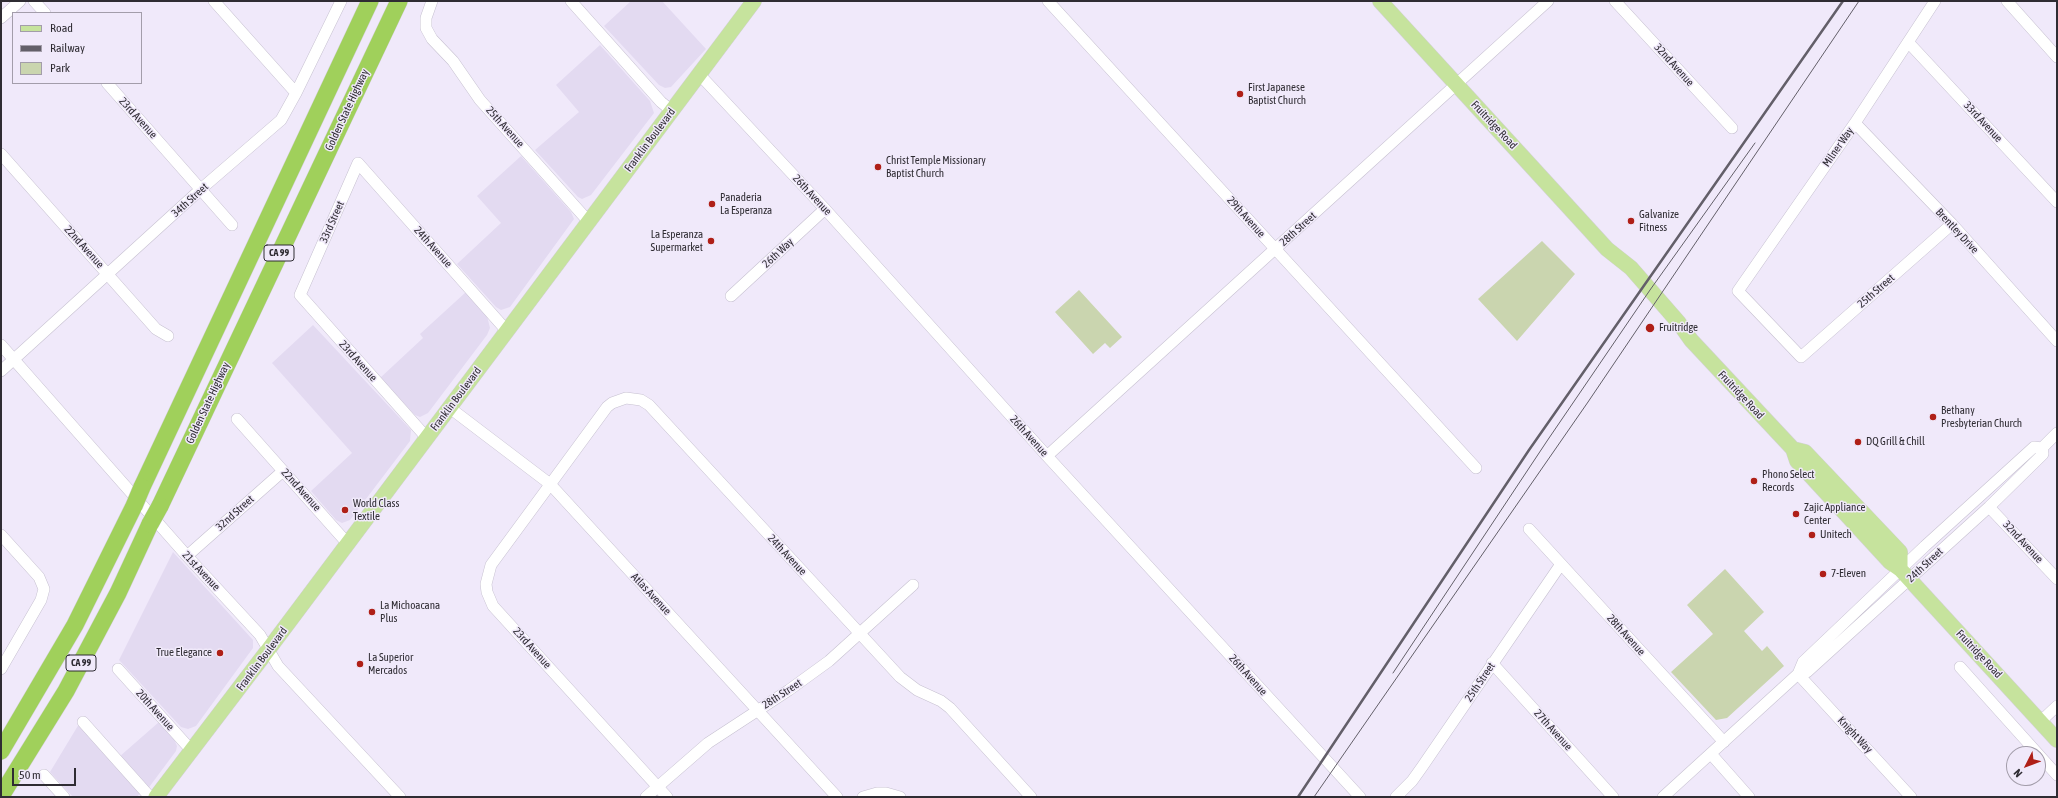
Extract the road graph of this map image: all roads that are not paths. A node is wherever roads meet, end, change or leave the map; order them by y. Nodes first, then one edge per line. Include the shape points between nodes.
1 (20, 1) edge
2 (34, 1) edge
3 (214, 1) edge
4 (341, 1) edge
5 (370, 1) edge
6 (399, 1) edge
7 (432, 1) edge
8 (571, 1) edge
9 (754, 1) edge
10 (1048, 1) edge
11 (1380, 1) edge
12 (1548, 1) edge
13 (1615, 1) edge
14 (1935, 1) edge
15 (2007, 1) edge
16 (44, 12) edge
17 (1, 18) edge
18 (1908, 42) junction
19 (2057, 57) edge
20 (699, 74) junction
21 (108, 84) edge
22 (1456, 84) junction
23 (296, 93) junction
24 (672, 111) junction
25 (1855, 122) junction
26 (1732, 128) dead end
27 (1, 154) edge
28 (358, 163) joint
29 (201, 189) junction
30 (2057, 202) edge
31 (825, 209) junction
32 (589, 222) junction
33 (1952, 224) junction
34 (232, 225) dead end
35 (1275, 249) junction
36 (108, 274) junction
37 (306, 281) joint
38 (731, 296) dead end
39 (507, 331) junction
40 (168, 336) dead end
41 (2057, 341) edge
42 (1, 345) edge
43 (1801, 357) joint
44 (14, 360) junction
45 (1, 371) edge
46 (450, 408) junction
47 (237, 419) dead end
48 (2057, 433) edge
49 (427, 438) junction
50 (2042, 448) junction
51 (1047, 456) junction
52 (1476, 468) dead end
53 (283, 471) junction
54 (550, 484) junction
55 (1989, 507) junction
56 (1529, 529) dead end
57 (1, 535) edge
58 (348, 544) junction
59 (187, 556) junction
60 (1561, 564) junction
61 (1905, 574) junction
62 (2057, 577) edge
63 (913, 585) dead end
64 (860, 633) junction
65 (268, 650) junction
66 (1492, 663) junction
67 (1960, 667) dead end
68 (1, 669) edge
69 (118, 669) dead end
70 (1798, 674) junction
71 (2057, 706) edge
72 (757, 710) junction
73 (83, 722) dead end
74 (2040, 722) junction
75 (2057, 740) edge
76 (1724, 742) junction
77 (1, 751) edge
78 (192, 751) junction
79 (1711, 754) junction
80 (44, 775) dead end
81 (2057, 775) edge
82 (658, 786) junction
83 (1, 796) edge
84 (64, 797) edge
85 (150, 797) edge
86 (156, 797) edge
87 (400, 797) edge
88 (646, 797) edge
89 (667, 797) edge
90 (837, 797) edge
91 (863, 797) edge
92 (900, 797) edge
93 (1031, 797) edge
94 (1360, 797) edge
95 (1396, 797) edge
96 (1613, 797) edge
97 (1663, 797) edge
98 (1749, 797) edge
99 (1911, 797) edge

1 - 17 street
2 - 16 street
3 - 23 street
4 - 23 street, 34th Street
5 - 77 highway, CA 99, bridge via 134,506 74,625
6 - 83 highway, Golden State Highway / CA 99, bridge via 118,593 66,691
7 - 32 street, 25th Avenue via 426,18 426,28 432,39 453,61 480,100
8 - 24 street via 661,102
9 - 20 main road, Franklin Boulevard
10 - 35 street, 29th Avenue
11 - 22 main road, Fruitridge Road
12 - 22 street, 28th Street
13 - 26 street, 32nd Avenue
14 - 18 street, Milner Way
15 - 19 street
18 - 25 street, Milner Way
18 - 30 street, 33rd Avenue
20 - 24 main road, Franklin Boulevard
20 - 31 street, 26th Avenue
21 - 29 street, 23rd Avenue
22 - 35 street, 28th Street
22 - 61 main road, Fruitridge Road via 1608,249 1631,268 1691,340 1793,449 1805,452 1900,552
23 - 29 street, 34th Street via 281,120
24 - 32 main road, Franklin Boulevard
25 - 33 street, Brentley Drive
25 - 43 street, Milner Way via 1738,291
27 - 36 street, 22nd Avenue
28 - 37 street, 33rd Street
28 - 39 street, 24th Avenue
29 - 34 street, 23rd Avenue
29 - 36 street, 34th Street
31 - 38 street, 26th Way
31 - 51 street, 26th Avenue
32 - 39 main road, Franklin Boulevard
33 - 41 street, Brentley Drive
33 - 43 street, 25th Street
35 - 51 street, 28th Street
35 - 52 street, 29th Avenue
36 - 40 street, 22nd Avenue via 156,329
36 - 44 street, 34th Street
37 - 49 street, 23rd Avenue via 300,295
39 - 46 main road, Franklin Boulevard
42 - 44 street, 21st Avenue
44 - 45 street, 34th Street
44 - 59 street, 21st Avenue
46 - 49 main road, Franklin Boulevard
46 - 54 street, Atlas Avenue
47 - 53 street, 22nd Avenue
48 - 50 street, 24th Street
49 - 58 main road, Franklin Boulevard
50 - 55 street, 24th Street via 2043,454
50 - 61 street, 24th Street via 2034,446
51 - 94 street, 26th Avenue
53 - 58 street, 22nd Avenue
53 - 59 street, 32nd Street
54 - 64 street, 24th Avenue via 607,407 620,399 641,400 649,405
54 - 72 street, Atlas Avenue
54 - 82 street, 23rd Avenue via 491,565 486,584 489,600
55 - 61 street, 24th Street
55 - 62 street, 32nd Avenue
56 - 60 street, 28th Avenue
57 - 68 street via 39,577 44,589 41,600
58 - 65 main road, Franklin Boulevard
59 - 65 street, 21st Avenue via 260,635
60 - 66 street, 25th Street
60 - 76 street, 28th Avenue
61 - 70 street, 24th Street via 1803,662
61 - 74 main road, Fruitridge Road
63 - 64 street, 28th Street
64 - 72 street, 28th Street via 809,676
64 - 93 street, 24th Avenue via 907,683 950,708
65 - 78 main road, Franklin Boulevard
65 - 87 street, 21st Avenue via 278,666
66 - 95 street, 25th Street via 1416,775
66 - 96 street, 27th Avenue
67 - 81 street
69 - 78 street, 20th Avenue
70 - 76 street, 24th Street
70 - 99 street, Knight Way
71 - 74 street
72 - 82 street, 28th Street via 708,743
72 - 90 street, Atlas Avenue
73 - 85 street
74 - 75 main road, Fruitridge Road
76 - 79 street, 24th Street
78 - 86 main road, Franklin Boulevard
79 - 97 street, 24th Street
79 - 98 street
80 - 84 street
82 - 88 street, 28th Street
82 - 89 street, 23rd Avenue
91 - 92 street via 886,793

